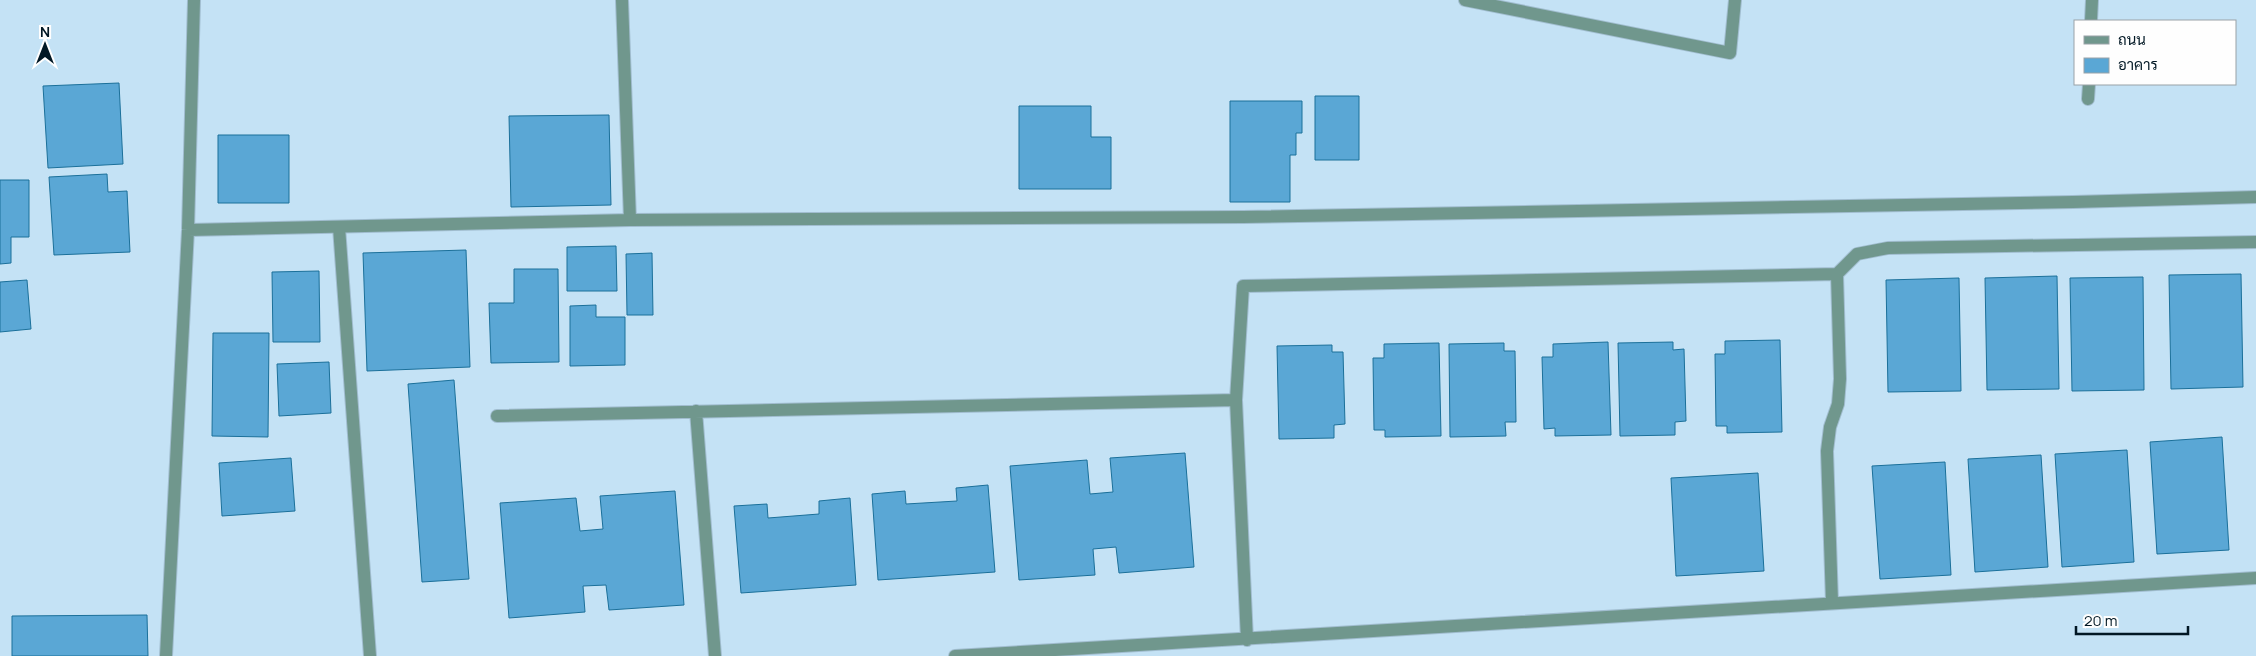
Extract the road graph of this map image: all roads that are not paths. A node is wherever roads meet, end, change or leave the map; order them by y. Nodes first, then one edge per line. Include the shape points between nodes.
1 (194, 0) edge
2 (622, 0) edge
3 (1465, 0) edge
4 (1735, 0) edge
5 (2092, 0) edge
6 (2091, 20) edge
7 (2089, 85) edge
8 (2088, 99) dead end
9 (2256, 197) edge
10 (630, 220) junction
11 (339, 227) junction
12 (188, 230) junction
13 (2256, 242) edge
14 (1837, 274) junction
15 (1236, 400) junction
16 (696, 411) junction
17 (497, 416) dead end
18 (2256, 578) edge
19 (1832, 602) junction
20 (1247, 640) junction
21 (166, 656) edge
22 (370, 656) edge
23 (715, 656) edge
24 (955, 656) edge

1 - 12 street
2 - 10 street
3 - 4 street via 1730,53
5 - 6 street
7 - 8 street
9 - 10 street via 1263,216
10 - 11 street
11 - 12 street
11 - 22 street
12 - 21 street
13 - 14 street via 1888,248 1857,254
14 - 15 street via 1243,286
14 - 19 street via 1840,379 1827,451
15 - 16 street
15 - 20 street
16 - 17 street
16 - 23 street
18 - 19 street
19 - 20 street
20 - 24 street

